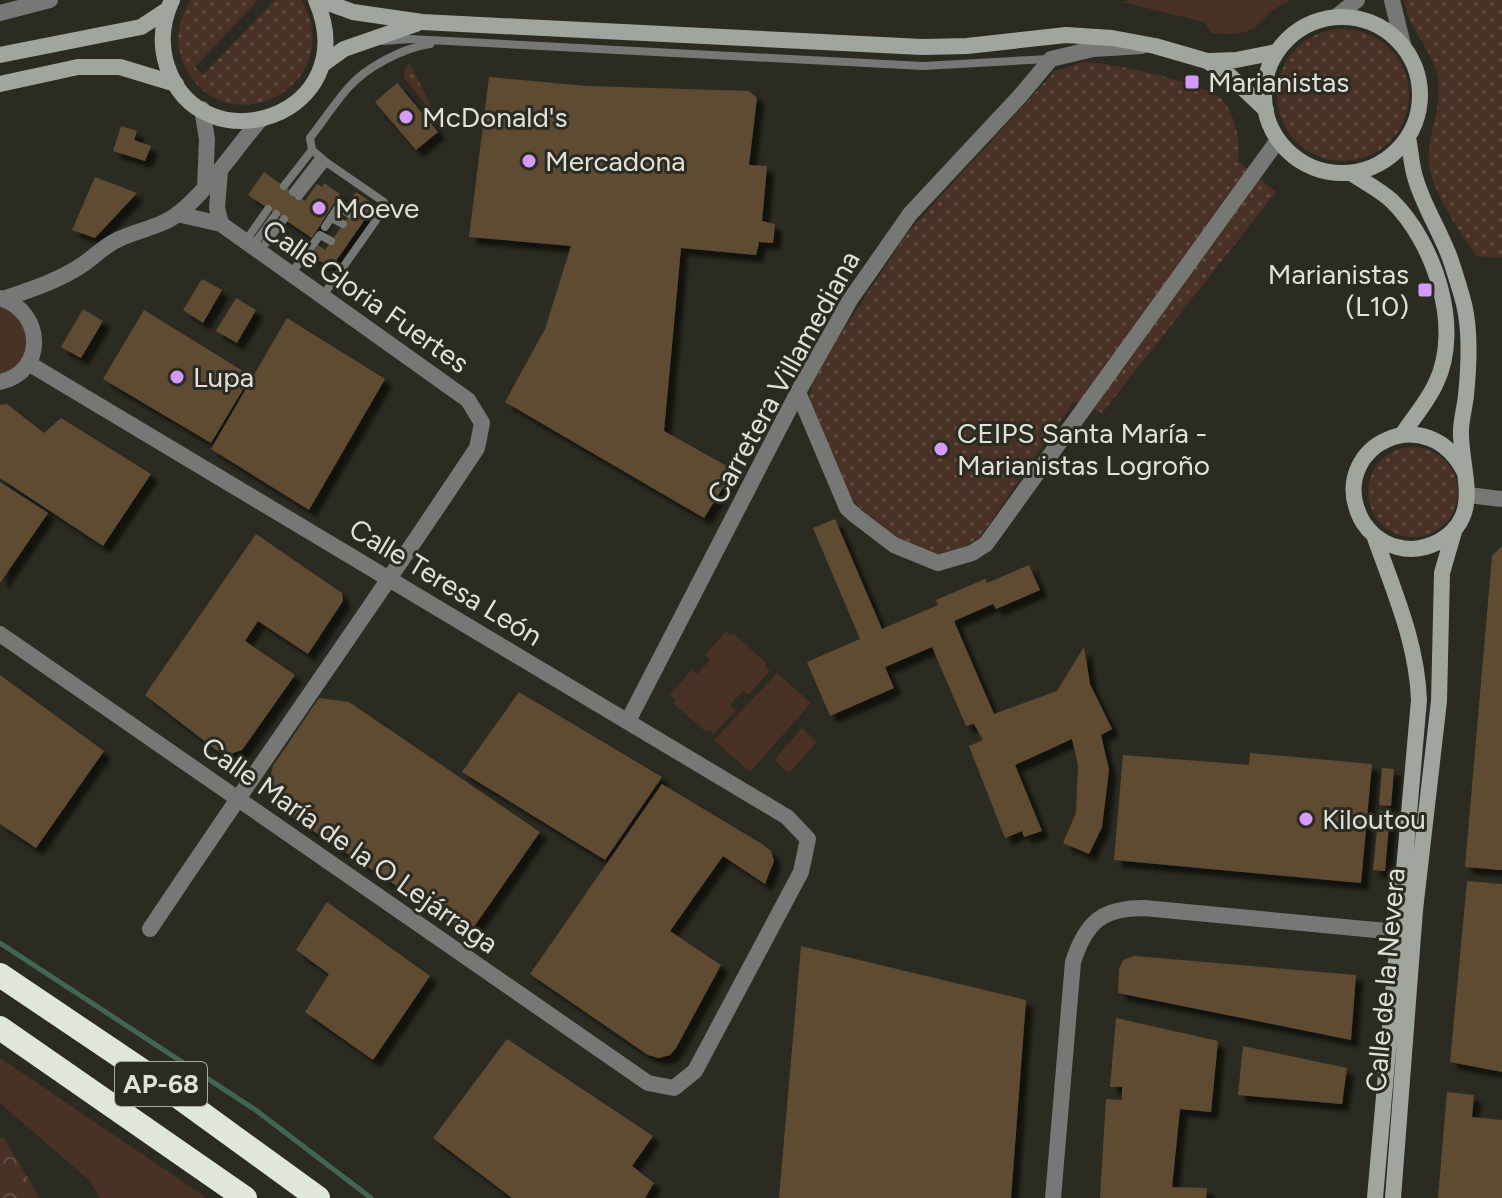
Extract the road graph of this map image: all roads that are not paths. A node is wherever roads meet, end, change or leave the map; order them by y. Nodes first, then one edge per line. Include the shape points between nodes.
1 (50, 0) edge
2 (318, 0) edge
3 (1357, 0) edge
4 (1392, 0) edge
5 (169, 5) edge
6 (0, 13) edge
7 (1336, 17) junction
8 (422, 22) junction
9 (442, 42) junction
10 (359, 43) junction
11 (1403, 45) junction
12 (1155, 46) junction
13 (1276, 52) junction
14 (0, 55) edge
15 (1051, 59) junction
16 (1207, 61) junction
17 (323, 64) junction
18 (0, 84) edge
19 (176, 84) junction
20 (202, 109) junction
21 (1266, 110) junction
22 (260, 120) junction
23 (1408, 138) junction
24 (1278, 140) junction
25 (312, 150) junction
26 (323, 159) junction
27 (220, 170) junction
28 (1351, 173) junction
29 (284, 186) dead end
30 (205, 188) junction
31 (296, 194) dead end
32 (268, 209) dead end
33 (177, 214) junction
34 (350, 214) dead end
35 (280, 217) dead end
36 (331, 218) junction
37 (221, 224) junction
38 (343, 224) dead end
39 (323, 231) junction
40 (337, 233) dead end
41 (331, 241) dead end
42 (251, 248) junction
43 (290, 275) junction
44 (32, 290) junction
45 (321, 297) junction
46 (1, 299) edge
47 (29, 320) junction
48 (28, 363) junction
49 (0, 382) edge
50 (798, 392) junction
51 (1402, 435) junction
52 (1465, 473) junction
53 (1468, 495) junction
54 (1502, 499) edge
55 (1455, 528) junction
56 (1374, 535) junction
57 (391, 579) junction
58 (0, 634) edge
59 (628, 721) junction
60 (237, 799) junction
61 (150, 929) dead end
62 (1397, 932) junction
63 (0, 975) edge
64 (0, 1028) edge
65 (674, 1088) joint
66 (245, 1198) edge
67 (318, 1198) edge
68 (1053, 1198) edge
69 (1375, 1198) edge
70 (1393, 1198) edge

1 - 6 street
2 - 8 main road via 353,12
2 - 17 main road via 326,37
3 - 7 street
4 - 11 street
5 - 14 main road via 141,27
5 - 19 main road via 162,39
7 - 11 main road via 1373,22
7 - 13 main road via 1299,30
8 - 10 main road
8 - 12 main road via 922,47 1066,35
9 - 10 lane
9 - 15 lane via 923,66
9 - 25 lane via 397,55 350,86 310,138
10 - 17 main road
11 - 23 main road via 1420,81 1417,121
12 - 15 street via 1093,49
12 - 16 main road
13 - 16 main road
13 - 21 main road via 1265,79
15 - 50 street, Carretera Villamediana via 910,214 850,300
16 - 21 main road
17 - 22 main road via 302,98
18 - 19 main road via 78,67 120,67
19 - 20 main road
20 - 22 main road via 230,120
20 - 30 street
21 - 24 main road
22 - 27 street
23 - 28 main road via 1384,162
23 - 52 main road via 1415,178 1450,256 1465,308
24 - 28 main road via 1310,167
24 - 50 street via 1078,420 986,544 972,553 938,563 894,545 847,508
25 - 26 lane
25 - 29 lane
26 - 31 lane
26 - 45 lane via 384,202 384,209 360,233
27 - 30 street
27 - 37 street
28 - 51 main road via 1391,200 1415,229 1439,279 1446,351 1437,383
30 - 33 street
32 - 42 lane
33 - 37 street
33 - 44 street via 113,242 84,264
34 - 36 lane via 338,207
35 - 42 lane
36 - 38 lane
36 - 39 lane
37 - 42 street, Calle Gloria Fuertes
39 - 40 lane
39 - 41 lane
39 - 43 lane
42 - 43 street, Calle Gloria Fuertes
43 - 45 street, Calle Gloria Fuertes
44 - 46 street
44 - 47 street
45 - 57 street, Calle Gloria Fuertes via 468,400 482,423 477,448
46 - 47 street via 15,304
47 - 48 street via 34,337
48 - 49 street
48 - 57 street, Calle Teresa León
50 - 59 street, Carretera Villamediana
51 - 52 main road via 1434,439 1458,459
51 - 56 main road via 1376,446 1354,483 1357,512
52 - 53 main road
53 - 54 street
53 - 55 main road
55 - 56 main road via 1435,544 1409,549
55 - 70 main road, Calle de la Nevera via 1442,573 1439,701 1415,910
56 - 62 main road, Calle de la Nevera via 1418,670
57 - 59 street, Calle Teresa León
57 - 60 street, Calle Gloria Fuertes
58 - 60 street, Calle María de la O Lejárraga
59 - 65 street, Calle Teresa León via 787,817 808,839 802,865 695,1071
60 - 61 street, Calle Gloria Fuertes
60 - 65 street, Calle María de la O Lejárraga via 648,1083
62 - 68 street via 1144,908 1121,908 1090,925 1073,962
62 - 69 main road, Calle de la Nevera
63 - 67 highway, AP-68
64 - 66 highway, AP-68

